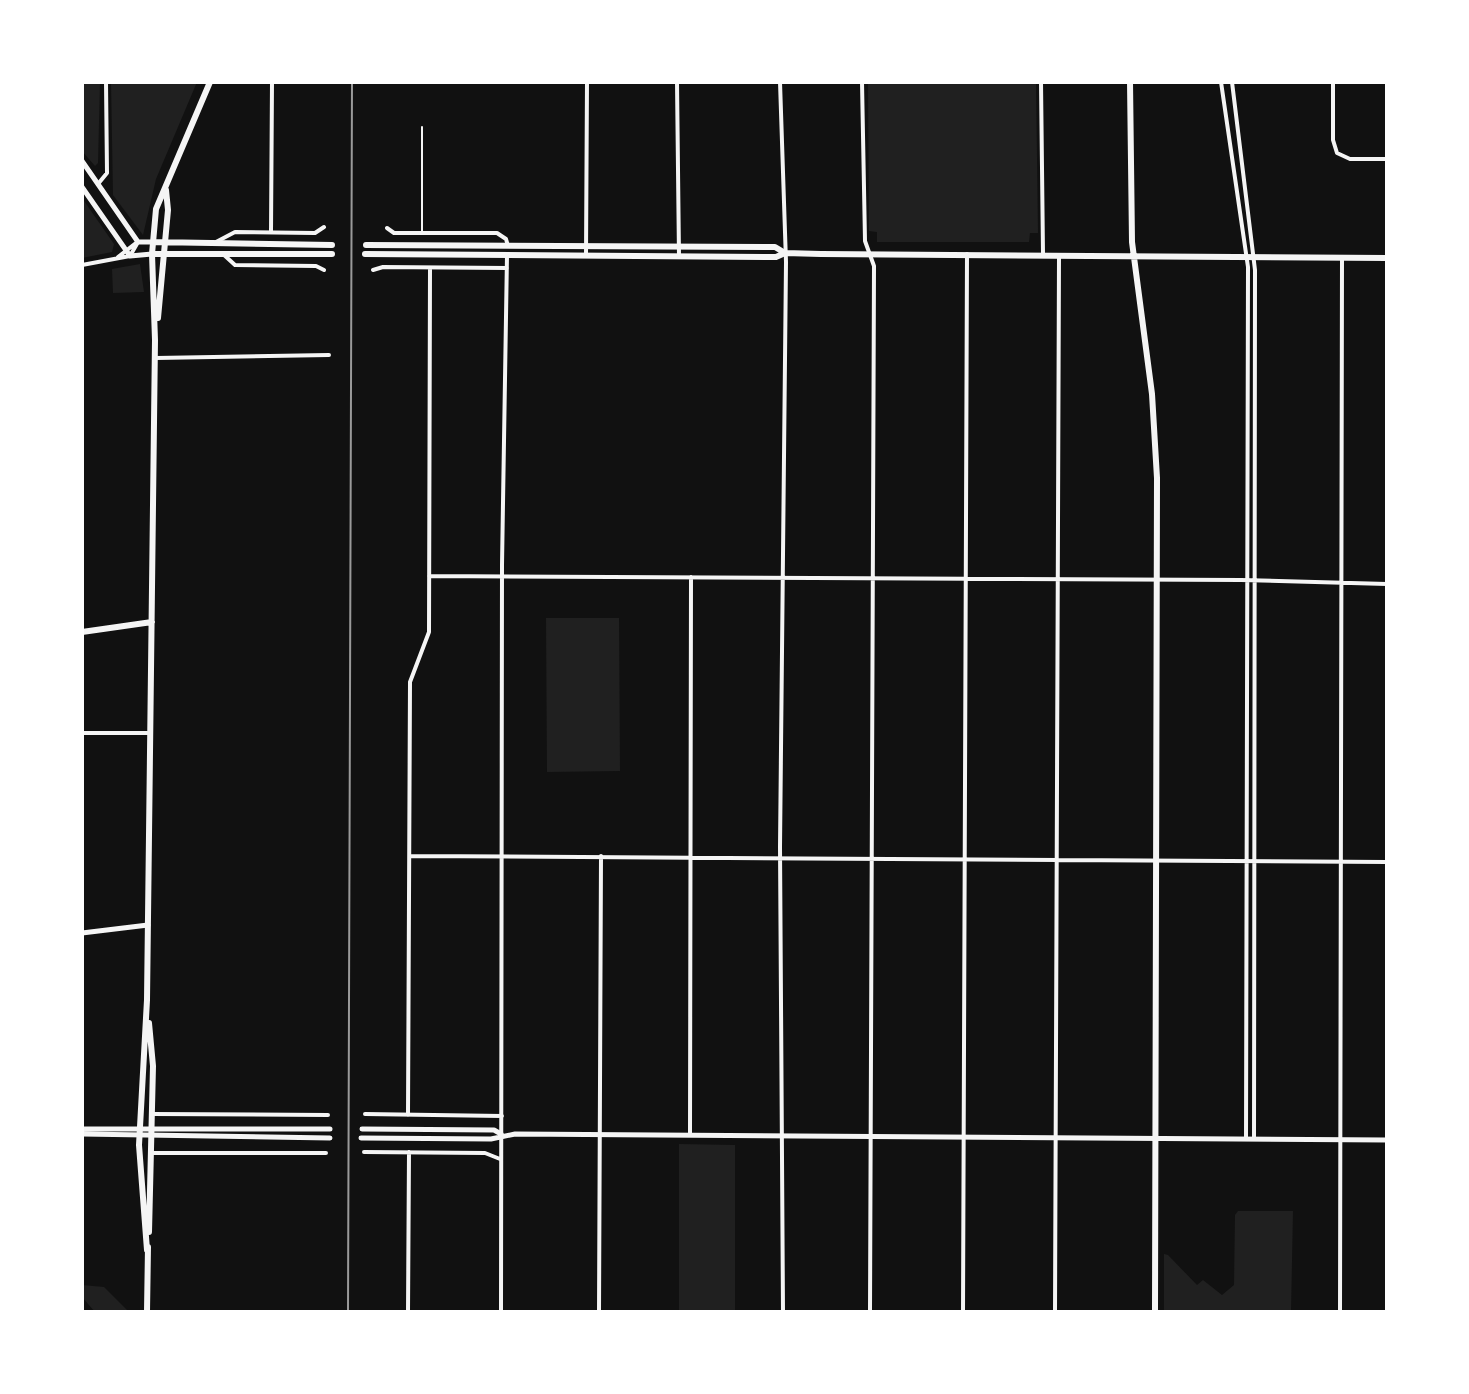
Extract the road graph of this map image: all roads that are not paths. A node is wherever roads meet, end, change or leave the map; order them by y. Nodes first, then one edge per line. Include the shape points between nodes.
1 (106, 82) edge
2 (210, 82) edge
3 (272, 82) edge
4 (587, 82) edge
5 (677, 82) edge
6 (780, 82) edge
7 (862, 82) edge
8 (1041, 82) edge
9 (1130, 82) edge
10 (1221, 82) edge
11 (1232, 82) edge
12 (1333, 82) edge
13 (422, 127) dead end
14 (1387, 159) edge
15 (82, 161) edge
16 (98, 184) junction
17 (82, 187) edge
18 (166, 189) junction
19 (1249, 207) junction
20 (1239, 208) junction
21 (324, 227) dead end
22 (387, 228) dead end
23 (271, 232) junction
24 (422, 233) junction
25 (138, 242) junction
26 (153, 242) junction
27 (165, 243) junction
28 (214, 244) junction
29 (332, 245) dead end
30 (366, 245) dead end
31 (586, 245) junction
32 (508, 246) junction
33 (679, 247) junction
34 (126, 250) junction
35 (785, 253) junction
36 (152, 254) junction
37 (165, 254) junction
38 (223, 254) junction
39 (332, 254) dead end
40 (365, 254) dead end
41 (870, 254) junction
42 (967, 254) junction
43 (1043, 254) junction
44 (1059, 254) junction
45 (507, 255) junction
46 (586, 255) junction
47 (1133, 255) junction
48 (130, 256) junction
49 (679, 256) junction
50 (1250, 257) junction
51 (1342, 258) junction
52 (1387, 258) edge
53 (117, 259) junction
54 (82, 265) edge
55 (430, 268) junction
56 (507, 268) junction
57 (324, 270) dead end
58 (373, 270) dead end
59 (155, 333) junction
60 (329, 355) dead end
61 (155, 358) junction
62 (429, 576) junction
63 (503, 576) junction
64 (691, 577) junction
65 (785, 577) junction
66 (872, 578) junction
67 (966, 578) junction
68 (1058, 579) junction
69 (1156, 580) junction
70 (1246, 580) junction
71 (1256, 582) junction
72 (1387, 584) edge
73 (1342, 585) junction
74 (152, 622) junction
75 (82, 632) edge
76 (82, 733) edge
77 (150, 733) junction
78 (501, 855) junction
79 (410, 856) junction
80 (601, 856) junction
81 (690, 856) junction
82 (782, 857) junction
83 (871, 858) junction
84 (964, 859) junction
85 (1057, 859) junction
86 (1156, 860) junction
87 (1246, 860) junction
88 (1254, 860) junction
89 (1341, 861) junction
90 (1387, 862) edge
91 (148, 925) junction
92 (82, 933) edge
93 (147, 1008) junction
94 (152, 1114) junction
95 (365, 1114) dead end
96 (328, 1115) dead end
97 (408, 1115) junction
98 (502, 1116) junction
99 (140, 1128) junction
100 (152, 1128) junction
101 (330, 1129) dead end
102 (362, 1129) dead end
103 (82, 1131) edge
104 (502, 1134) junction
105 (599, 1135) junction
106 (690, 1136) junction
107 (783, 1136) junction
108 (140, 1137) junction
109 (870, 1137) junction
110 (963, 1137) junction
111 (152, 1138) junction
112 (330, 1138) dead end
113 (361, 1138) dead end
114 (1055, 1138) junction
115 (1155, 1139) junction
116 (1246, 1139) junction
117 (1254, 1139) junction
118 (1340, 1140) junction
119 (1387, 1140) edge
120 (364, 1152) dead end
121 (409, 1152) junction
122 (152, 1153) junction
123 (326, 1153) dead end
124 (502, 1160) junction
125 (147, 1250) junction
126 (147, 1312) edge
127 (408, 1312) edge
128 (501, 1312) edge
129 (599, 1312) edge
130 (783, 1312) edge
131 (870, 1312) edge
132 (963, 1312) edge
133 (1055, 1312) edge
134 (1155, 1312) edge
135 (1340, 1312) edge

1 - 16 street via 107,173
2 - 18 main road
3 - 23 street
4 - 31 street
5 - 33 street
6 - 35 street
7 - 41 street via 863,208
8 - 43 street
9 - 47 main road
10 - 20 street
11 - 19 street
12 - 14 street via 1337,153 1350,159
13 - 24 lane
15 - 16 street
16 - 25 street
17 - 34 street
18 - 26 main road via 156,209
18 - 27 main road
19 - 20 lane
19 - 50 street
20 - 50 street
21 - 23 street via 316,233
22 - 24 street
23 - 28 street via 235,232
24 - 32 street via 497,233
25 - 26 street
25 - 34 street
25 - 48 street
26 - 27 main road
26 - 36 main road
27 - 28 main road
27 - 37 main road
28 - 29 main road
30 - 32 main road
31 - 32 main road
31 - 33 main road
31 - 46 street
32 - 45 lane
33 - 35 main road via 775,247
33 - 49 street
34 - 48 street
34 - 53 street
35 - 41 main road
35 - 49 main road
35 - 65 street
36 - 37 main road
36 - 48 street
36 - 59 main road
37 - 38 main road
37 - 59 main road
38 - 39 main road
38 - 57 street via 235,265
40 - 45 main road
41 - 42 main road
41 - 66 street
42 - 43 main road
42 - 67 street
43 - 44 main road
44 - 47 main road
44 - 68 street
45 - 46 main road
45 - 56 street
46 - 49 main road
47 - 50 main road
47 - 69 main road via 1154,426
48 - 53 street
50 - 51 main road
50 - 70 street
50 - 71 street
51 - 52 main road
51 - 73 street
53 - 54 street
55 - 56 street
55 - 58 street
55 - 62 street
56 - 63 street
59 - 61 main road
60 - 61 street
61 - 74 main road
62 - 63 street
62 - 79 street via 429,632 410,682
63 - 64 street
63 - 78 street
64 - 65 street
64 - 81 street
65 - 66 street
65 - 82 street
66 - 67 street
66 - 83 street
67 - 68 street
67 - 84 street
68 - 69 street
68 - 85 street
69 - 70 street
69 - 86 main road
70 - 71 street
70 - 87 street
71 - 73 street
71 - 88 street
72 - 73 street
73 - 89 street
74 - 75 main road
74 - 77 main road
76 - 77 street
77 - 91 main road
78 - 79 street
78 - 80 street
78 - 98 street
79 - 97 street
80 - 81 street
80 - 105 street
81 - 82 street
81 - 106 street
82 - 83 street
82 - 107 street
83 - 84 street
83 - 109 street
84 - 85 street
84 - 110 street
85 - 86 street
85 - 114 street
86 - 87 street
86 - 115 main road
87 - 88 street
87 - 116 street
88 - 89 street
88 - 117 street
89 - 90 street
89 - 118 street
91 - 92 street
91 - 93 main road
93 - 94 main road
93 - 99 main road
94 - 96 street
94 - 100 main road
95 - 97 street
97 - 98 street
98 - 104 street
99 - 100 street
99 - 103 street
99 - 108 main road
100 - 101 street
100 - 111 main road
102 - 104 street
103 - 108 street
104 - 105 street
104 - 113 street via 494,1139
104 - 124 street
105 - 106 street
105 - 129 street
106 - 107 street
107 - 109 street
107 - 130 street
108 - 111 street
108 - 125 main road
109 - 110 street
109 - 131 street
110 - 114 street
110 - 132 street
111 - 112 street
111 - 122 main road
114 - 115 street
114 - 133 street
115 - 116 street
115 - 134 main road
116 - 117 street
117 - 118 street
118 - 119 street
118 - 135 street
120 - 121 street
121 - 124 street via 488,1153
121 - 127 street
122 - 123 street
122 - 125 main road
124 - 128 street
125 - 126 main road

